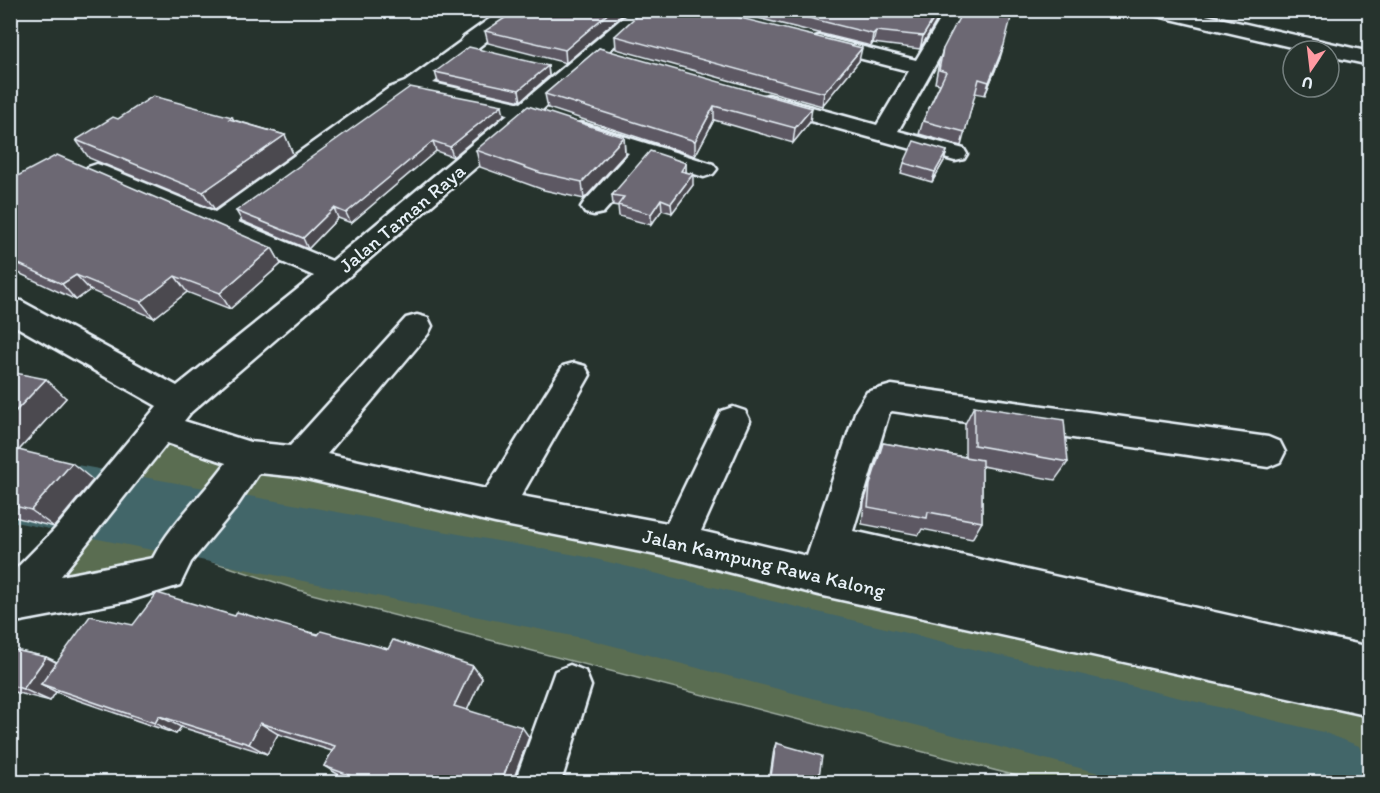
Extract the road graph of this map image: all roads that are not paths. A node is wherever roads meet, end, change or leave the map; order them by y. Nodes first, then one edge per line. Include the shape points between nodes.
1 (516, 10) edge
2 (645, 10) edge
3 (931, 10) edge
4 (1156, 10) edge
5 (954, 13) edge
6 (802, 38) edge
7 (470, 45) junction
8 (494, 53) edge
9 (1370, 59) edge
10 (922, 68) junction
11 (412, 87) junction
12 (752, 98) edge
13 (545, 117) junction
14 (883, 135) junction
15 (644, 151) junction
16 (955, 153) dead end
17 (81, 166) edge
18 (704, 169) dead end
19 (594, 207) dead end
20 (218, 224) junction
21 (335, 274) junction
22 (10, 309) edge
23 (417, 326) dead end
24 (574, 375) dead end
25 (170, 415) junction
26 (733, 421) dead end
27 (1268, 452) dead end
28 (250, 457) junction
29 (298, 462) junction
30 (495, 507) junction
31 (677, 542) junction
32 (824, 560) junction
33 (11, 604) edge
34 (1370, 668) edge
35 (570, 686) dead end
36 (1370, 694) edge
37 (538, 783) edge

1 - 7 street
2 - 13 street, Jalan Taman Raya via 608,55 560,70
3 - 5 street
4 - 9 street
5 - 10 street
6 - 10 street
7 - 8 street
7 - 11 street
10 - 14 street
11 - 13 street
11 - 20 street via 397,93
12 - 14 street
13 - 15 street
13 - 21 street, Jalan Taman Raya
14 - 16 street
15 - 18 street
15 - 19 street
17 - 20 street
20 - 21 street
21 - 25 street, Jalan Taman Raya
22 - 25 street, Jalan Kampung Rawa Kalong
23 - 29 street
24 - 30 street
25 - 28 street, Jalan Kampung Rawa Kalong
25 - 33 street, Jalan Taman Raya via 69,540
26 - 31 street
27 - 32 street via 892,398 879,401
28 - 29 street, Jalan Kampung Rawa Kalong
28 - 33 street via 221,499 177,550 166,572 128,585
29 - 30 street, Jalan Kampung Rawa Kalong
30 - 31 street, Jalan Kampung Rawa Kalong
31 - 32 street, Jalan Kampung Rawa Kalong
32 - 34 street
32 - 36 street, Jalan Kampung Rawa Kalong
35 - 37 street

